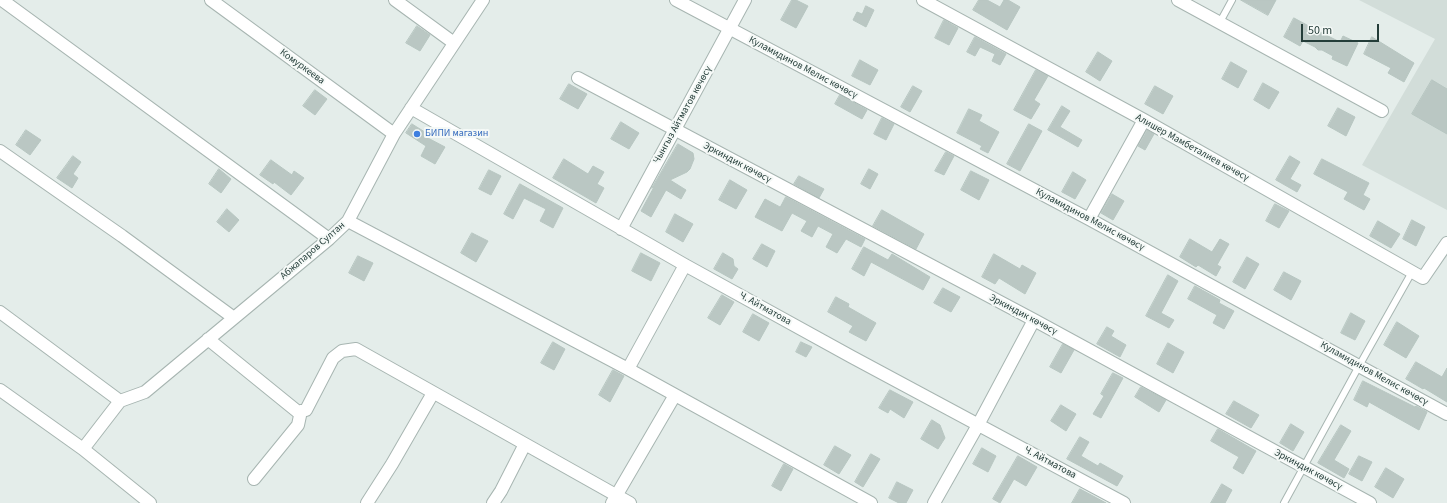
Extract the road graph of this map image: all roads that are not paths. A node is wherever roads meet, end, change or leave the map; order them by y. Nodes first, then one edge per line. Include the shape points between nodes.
1 (2, 0) edge
2 (211, 0) edge
3 (395, 0) edge
4 (483, 0) edge
5 (676, 0) edge
6 (745, 0) edge
7 (923, 0) edge
8 (1178, 0) edge
9 (1232, 0) edge
10 (1220, 22) junction
11 (730, 29) junction
12 (454, 43) junction
13 (578, 78) dead end
14 (411, 108) junction
15 (1382, 111) dead end
16 (1144, 120) junction
17 (675, 130) junction
18 (394, 134) junction
19 (0, 151) edge
20 (1089, 219) junction
21 (348, 221) junction
22 (621, 229) junction
23 (329, 239) junction
24 (1447, 243) edge
25 (685, 265) junction
26 (1412, 272) junction
27 (0, 312) edge
28 (234, 318) junction
29 (1034, 320) junction
30 (208, 339) junction
31 (1359, 366) junction
32 (628, 369) junction
33 (0, 390) edge
34 (433, 393) junction
35 (675, 395) junction
36 (120, 401) junction
37 (301, 411) junction
38 (1447, 414) edge
39 (978, 425) junction
40 (525, 444) junction
41 (83, 449) junction
42 (1304, 468) junction
43 (254, 479) dead end
44 (615, 499) edge
45 (150, 503) edge
46 (367, 503) edge
47 (493, 503) edge
48 (630, 503) edge
49 (870, 503) edge
50 (934, 503) edge
51 (1124, 503) edge
52 (1284, 503) edge
53 (1370, 503) edge

1 - 23 street
2 - 18 street, Комуркеева
3 - 12 street
4 - 12 street, Абжапаров Султан
5 - 11 street, Куламидинов Мелис көчөсү
6 - 11 street, Чынгыз Айтматов көчөсү
7 - 16 street, Алишер Мамбеталиев көчөсү
8 - 10 street
9 - 10 lane
10 - 15 street
11 - 17 street, Чынгыз Айтматов көчөсү
11 - 20 street, Куламидинов Мелис көчөсү
12 - 14 street, Абжапаров Султан
13 - 17 street, Эркиндик көчөсү
14 - 18 street, Абжапаров Султан
14 - 22 street, Ч. Айтматова
16 - 20 street
16 - 26 street, Алишер Мамбеталиев көчөсү
17 - 22 street, Чынгыз Айтматов көчөсү
17 - 29 street, Эркиндик көчөсү
18 - 21 street, Абжапаров Султан
19 - 28 street
20 - 31 street, Куламидинов Мелис көчөсү
21 - 23 street, Абжапаров Султан
21 - 32 street
22 - 25 street, Ч. Айтматова
23 - 28 street, Абжапаров Султан
24 - 26 street via 1423,278
25 - 32 street
25 - 39 street, Ч. Айтматова
26 - 31 lane
27 - 36 street
28 - 30 street, Абжапаров Султан
29 - 39 street
29 - 42 street, Эркиндик көчөсү
30 - 36 street, Абжапаров Султан via 145,392
30 - 37 street via 298,412
31 - 38 street, Куламидинов Мелис көчөсү
31 - 42 lane
32 - 35 street
33 - 41 street
34 - 37 street via 356,349 342,351 333,358 306,410
34 - 40 street
34 - 46 street
35 - 44 street
35 - 49 street
36 - 41 street
37 - 43 street via 298,425
39 - 50 street
39 - 51 street, Ч. Айтматова
40 - 44 street
40 - 47 street
41 - 45 street
42 - 52 lane
42 - 53 street, Эркиндик көчөсү
44 - 48 street

